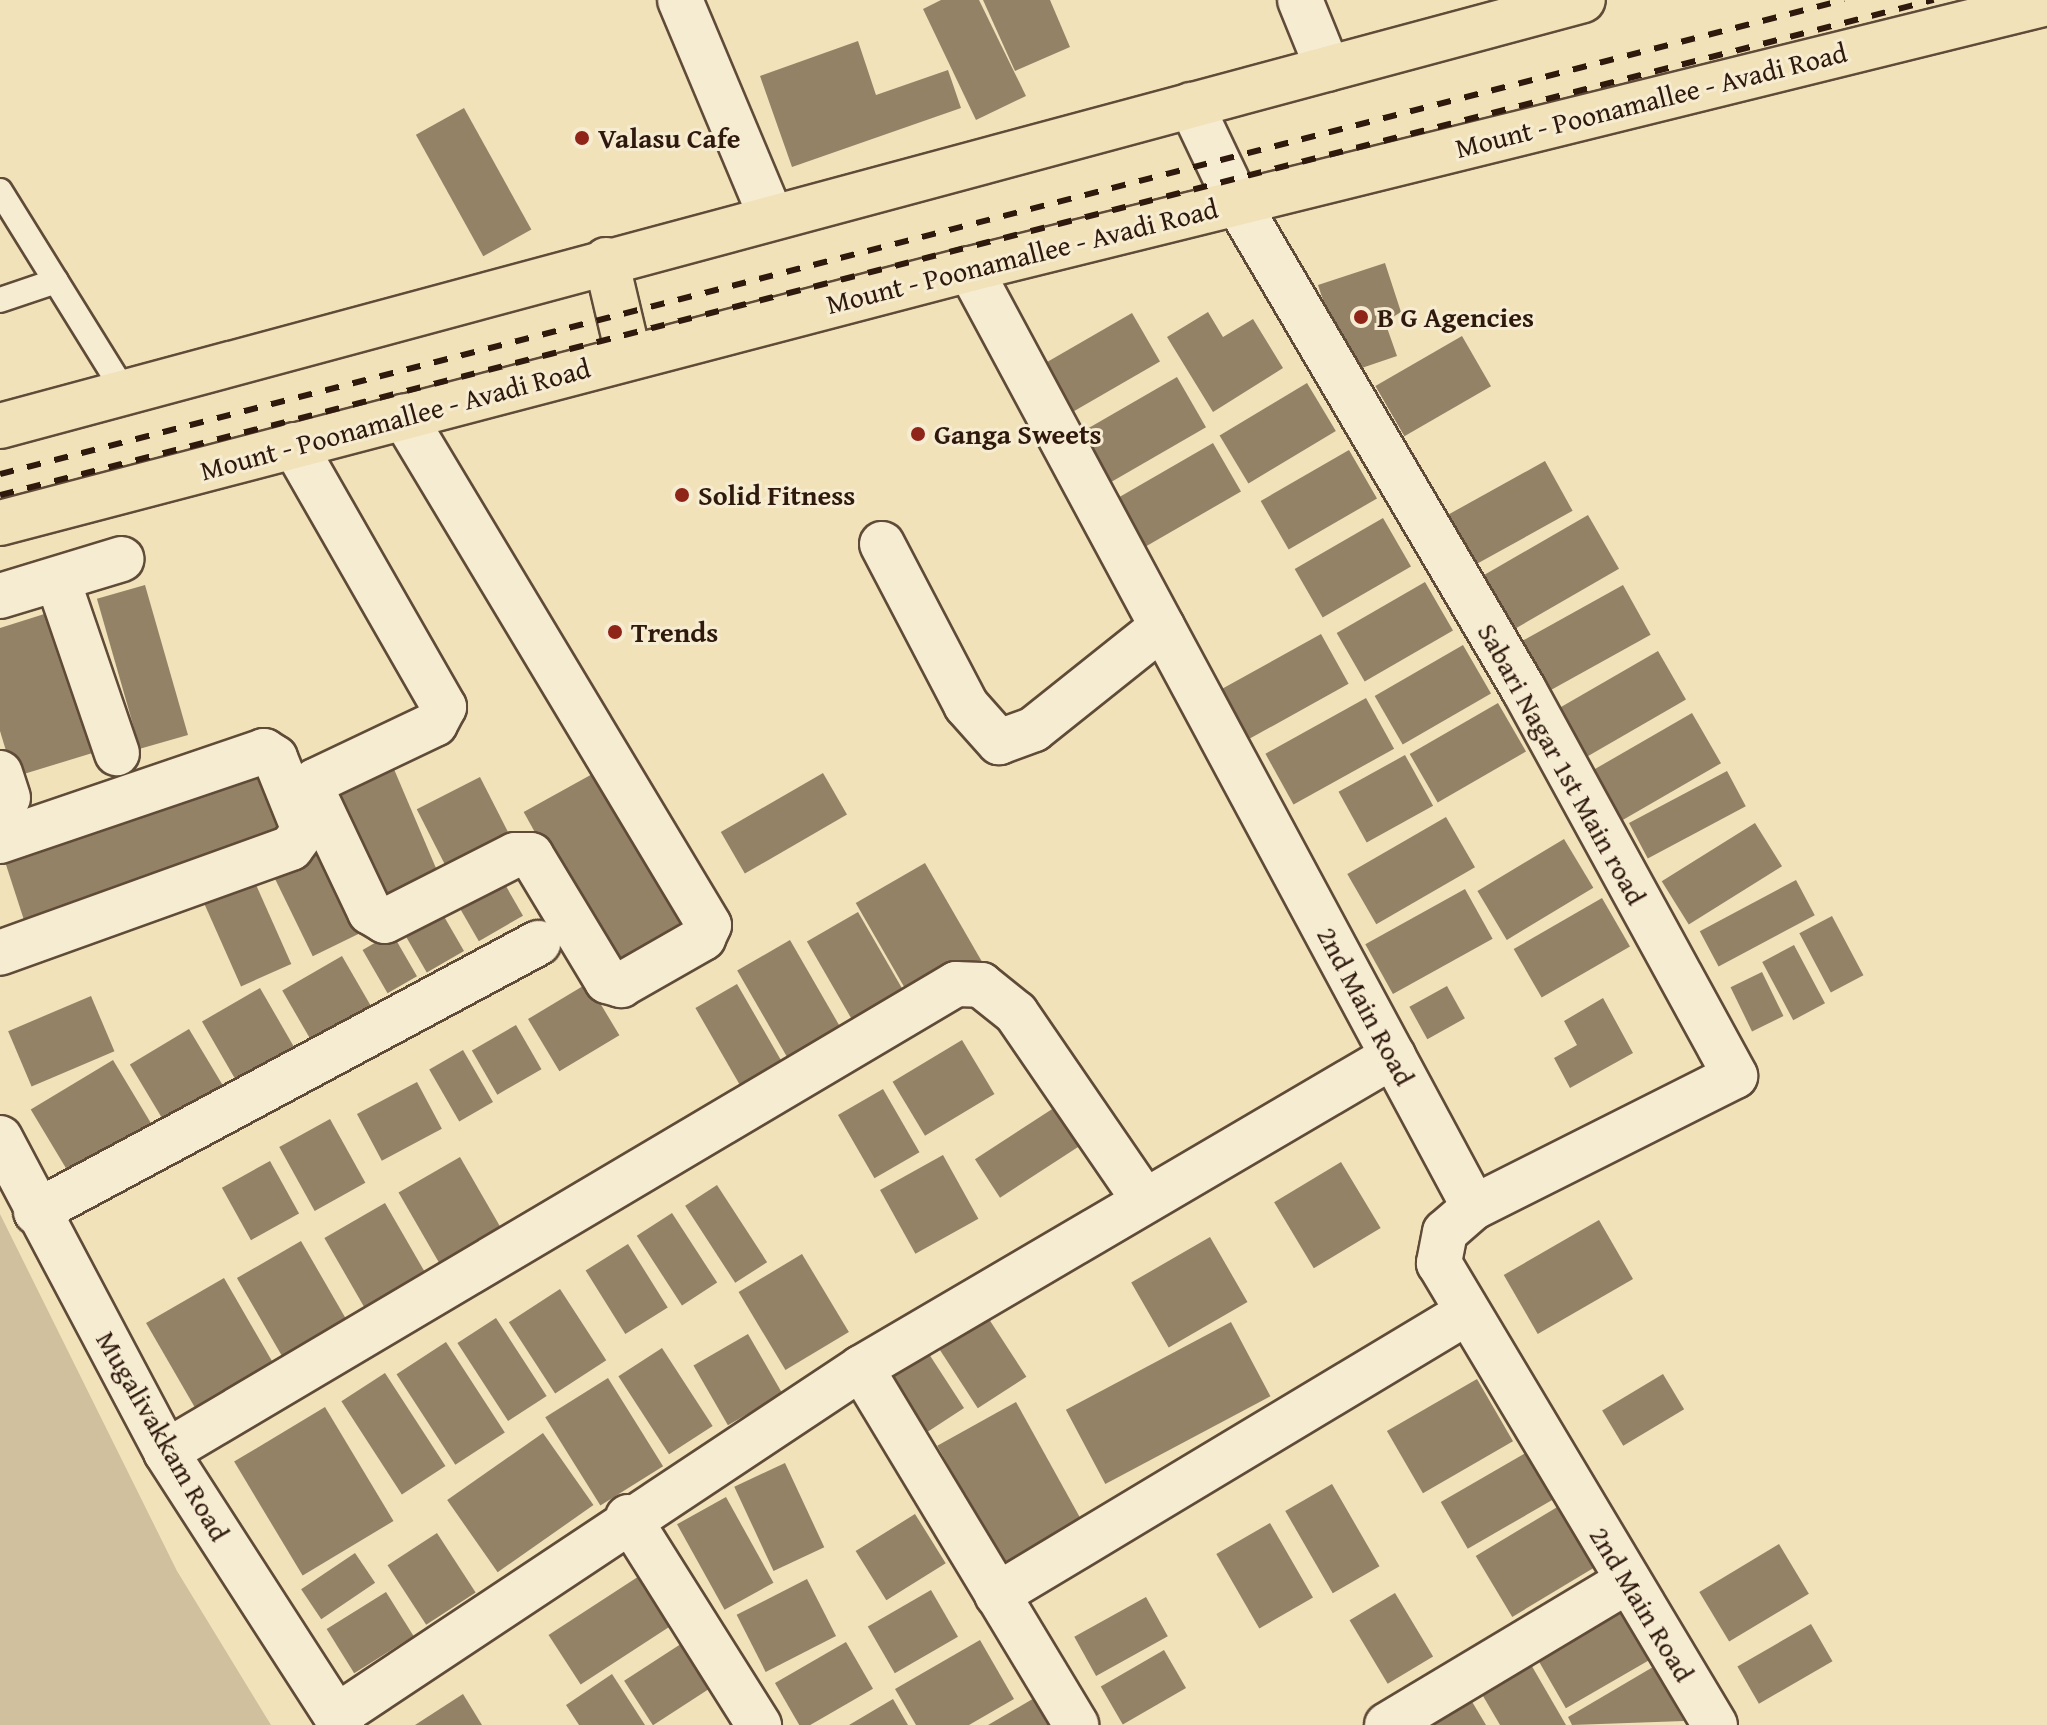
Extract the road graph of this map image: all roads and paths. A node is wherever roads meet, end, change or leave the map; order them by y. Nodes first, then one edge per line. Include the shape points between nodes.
1 (680, 0) edge
2 (1300, 0) edge
3 (1583, 0) edge
4 (2047, 3) edge
5 (1328, 69) junction
6 (1191, 105) junction
7 (0, 191) edge
8 (1237, 202) junction
9 (770, 214) junction
10 (606, 260) junction
11 (970, 269) junction
12 (56, 281) junction
13 (0, 300) edge
14 (629, 357) junction
15 (126, 394) junction
16 (404, 417) junction
17 (0, 426) edge
18 (294, 445) junction
19 (0, 523) edge
20 (882, 544) dead end
21 (122, 559) dead end
22 (58, 581) junction
23 (0, 596) edge
24 (1162, 627) junction
25 (117, 753) dead end
26 (0, 841) edge
27 (538, 943) dead end
28 (0, 953) edge
29 (1393, 1056) junction
30 (0, 1138) edge
31 (1144, 1200) junction
32 (1474, 1207) junction
33 (36, 1212) junction
34 (1468, 1312) junction
35 (861, 1368) junction
36 (166, 1452) junction
37 (628, 1517) junction
38 (1628, 1581) junction
39 (997, 1595) junction
40 (339, 1721) edge
41 (759, 1725) edge
42 (1076, 1725) edge
43 (1387, 1725) edge
44 (1715, 1725) edge

1 - 9 street
2 - 5 street
3 - 5 main road
4 - 8 main road, Mount - Poonamallee - Avadi Road
5 - 6 main road
6 - 8 street, Sabari Nagar 1st Main road
6 - 9 main road
7 - 12 lane
8 - 11 main road, Mount - Poonamallee - Avadi Road
8 - 32 street, Sabari Nagar 1st Main road via 1524,690 1735,1076
9 - 10 main road
10 - 14 main road
10 - 15 main road
11 - 14 main road, Mount - Poonamallee - Avadi Road
11 - 24 street, 2nd Main Road
12 - 13 lane
12 - 15 lane
14 - 16 main road, Mount - Poonamallee - Avadi Road
15 - 17 main road
16 - 18 main road, Mount - Poonamallee - Avadi Road
16 - 18 street via 709,925 703,938 621,985 607,981 531,855 515,855 385,921 370,912 314,794 315,781 435,724 444,707
18 - 19 main road, Mount - Poonamallee - Avadi Road
20 - 24 street via 966,705 999,742 1025,735
21 - 22 street
22 - 23 street
22 - 25 street
24 - 29 street, 2nd Main Road
26 - 28 street via 264,751 275,758 304,830 291,848
27 - 33 street
29 - 31 street
29 - 32 street, 2nd Main Road
30 - 33 street, Mugalivakkam Road
31 - 35 street
31 - 36 street via 1016,1013 981,985 956,984
32 - 34 street, 2nd Main Road via 1453,1223 1438,1248
33 - 36 street, Mugalivakkam Road
34 - 38 street, 2nd Main Road
34 - 39 street
35 - 37 street
35 - 39 street
36 - 40 street, Mugalivakkam Road
37 - 40 street
37 - 41 street
38 - 43 street
38 - 44 street, 2nd Main Road
39 - 42 street

